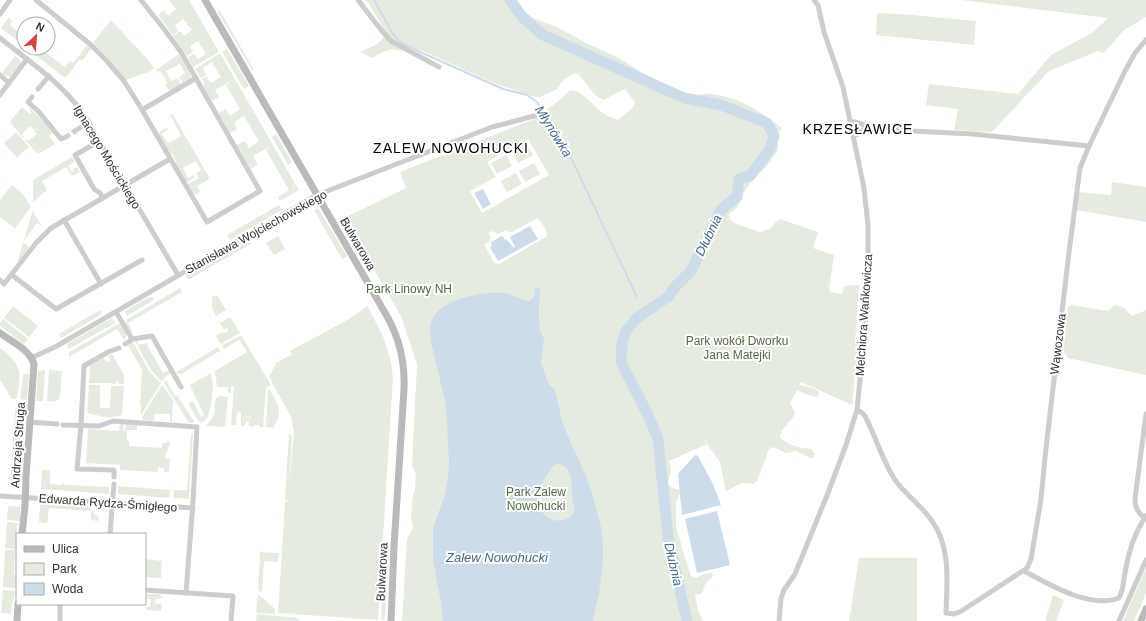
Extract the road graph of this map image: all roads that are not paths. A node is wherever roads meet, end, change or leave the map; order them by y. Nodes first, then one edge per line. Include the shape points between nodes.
1 (10, 0) edge
2 (36, 0) edge
3 (141, 0) edge
4 (205, 0) edge
5 (358, 0) edge
6 (814, 0) edge
7 (0, 14) edge
8 (0, 38) edge
9 (1146, 40) edge
10 (27, 59) junction
11 (439, 67) dead end
12 (0, 75) edge
13 (49, 76) junction
14 (196, 78) junction
15 (10, 83) junction
16 (38, 89) dead end
17 (0, 95) edge
18 (32, 97) dead end
19 (142, 110) junction
20 (538, 115) dead end
21 (89, 122) junction
22 (851, 122) junction
23 (868, 126) junction
24 (75, 131) tunnel mouth
25 (854, 136) junction
26 (66, 137) dead end
27 (100, 141) junction
28 (1089, 146) junction
29 (170, 159) junction
30 (125, 185) junction
31 (316, 196) junction
32 (103, 198) junction
33 (64, 220) junction
34 (142, 260) dead end
35 (12, 275) junction
36 (178, 275) junction
37 (0, 280) edge
38 (101, 284) junction
39 (116, 312) junction
40 (0, 333) edge
41 (132, 340) junction
42 (125, 344) dead end
43 (119, 348) dead end
44 (31, 358) junction
45 (181, 387) dead end
46 (856, 410) junction
47 (1146, 414) edge
48 (29, 422) junction
49 (56, 424) dead end
50 (63, 424) dead end
51 (81, 425) junction
52 (114, 477) dead end
53 (114, 484) dead end
54 (0, 496) edge
55 (25, 498) junction
56 (112, 503) junction
57 (193, 508) junction
58 (1146, 517) edge
59 (22, 533) edge
60 (110, 533) edge
61 (1146, 560) edge
62 (1024, 571) junction
63 (146, 590) edge
64 (186, 593) junction
65 (18, 605) edge
66 (60, 605) edge
67 (1146, 609) edge
68 (17, 621) edge
69 (60, 621) edge
70 (231, 621) edge
71 (391, 621) edge
72 (779, 621) edge
73 (1119, 621) edge
74 (1141, 621) edge

1 - 7 street
2 - 19 street via 101,54 124,81
3 - 14 street via 171,37
4 - 31 street, Bulwarowa
5 - 11 street via 390,41
6 - 22 street, Melchiora Wańkowicza via 818,4
8 - 10 street, Ignacego Mościckiego
9 - 28 street, Wąwozowa via 1125,71
10 - 13 street, Ignacego Mościckiego
10 - 15 street
12 - 15 street
13 - 16 street
13 - 21 street, Ignacego Mościckiego
14 - 19 street
14 - 29 street via 260,191 207,222
15 - 17 street
18 - 26 street via 28,102 40,112 61,139
19 - 29 street
20 - 31 street, Stanisława Wojciechowskiego via 492,127
21 - 24 street
21 - 27 street, Ignacego Mościckiego
22 - 23 street
22 - 25 street, Melchiora Wańkowicza
23 - 25 street
23 - 28 street
25 - 46 street, Melchiora Wańkowicza via 866,202 868,236 864,340
27 - 30 street, Ignacego Mościckiego
27 - 32 street via 75,155 94,189
28 - 62 street, Wąwozowa via 1079,176 1041,499 1031,559
29 - 30 street
30 - 32 street
30 - 36 street, Ignacego Mościckiego
31 - 36 street, Stanisława Wojciechowskiego
31 - 71 street, Bulwarowa via 390,322 402,361 404,389
32 - 33 street
33 - 35 street via 40,239
33 - 38 street
34 - 38 street
35 - 37 street via 4,284
35 - 38 street via 56,309
36 - 39 street, Stanisława Wojciechowskiego
39 - 41 street
39 - 44 street, Stanisława Wojciechowskiego
40 - 44 street
41 - 42 street
41 - 45 street via 152,336
43 - 51 street via 84,366
44 - 48 street, Andrzeja Struga via 34,364
46 - 62 street via 865,416 894,479 932,521 939,534 946,561 946,613 960,612
46 - 72 street, Melchiora Wańkowicza via 846,446 828,493 795,574 781,598
47 - 58 street via 1135,499 1140,514
48 - 49 street
48 - 55 street, Andrzeja Struga
50 - 51 street
51 - 52 street via 77,469 114,470
51 - 57 street via 98,426 113,421 197,427
53 - 56 street
54 - 55 street, Edwarda Rydza-Śmigłego
55 - 56 street, Edwarda Rydza-Śmigłego
55 - 59 street, Andrzeja Struga
56 - 57 street, Edwarda Rydza-Śmigłego
56 - 60 street
57 - 64 street
58 - 62 street via 1132,544 1120,598 1087,599 1066,592
61 - 73 street
63 - 64 street
64 - 70 street via 233,596
65 - 68 street
66 - 69 street
67 - 74 street

